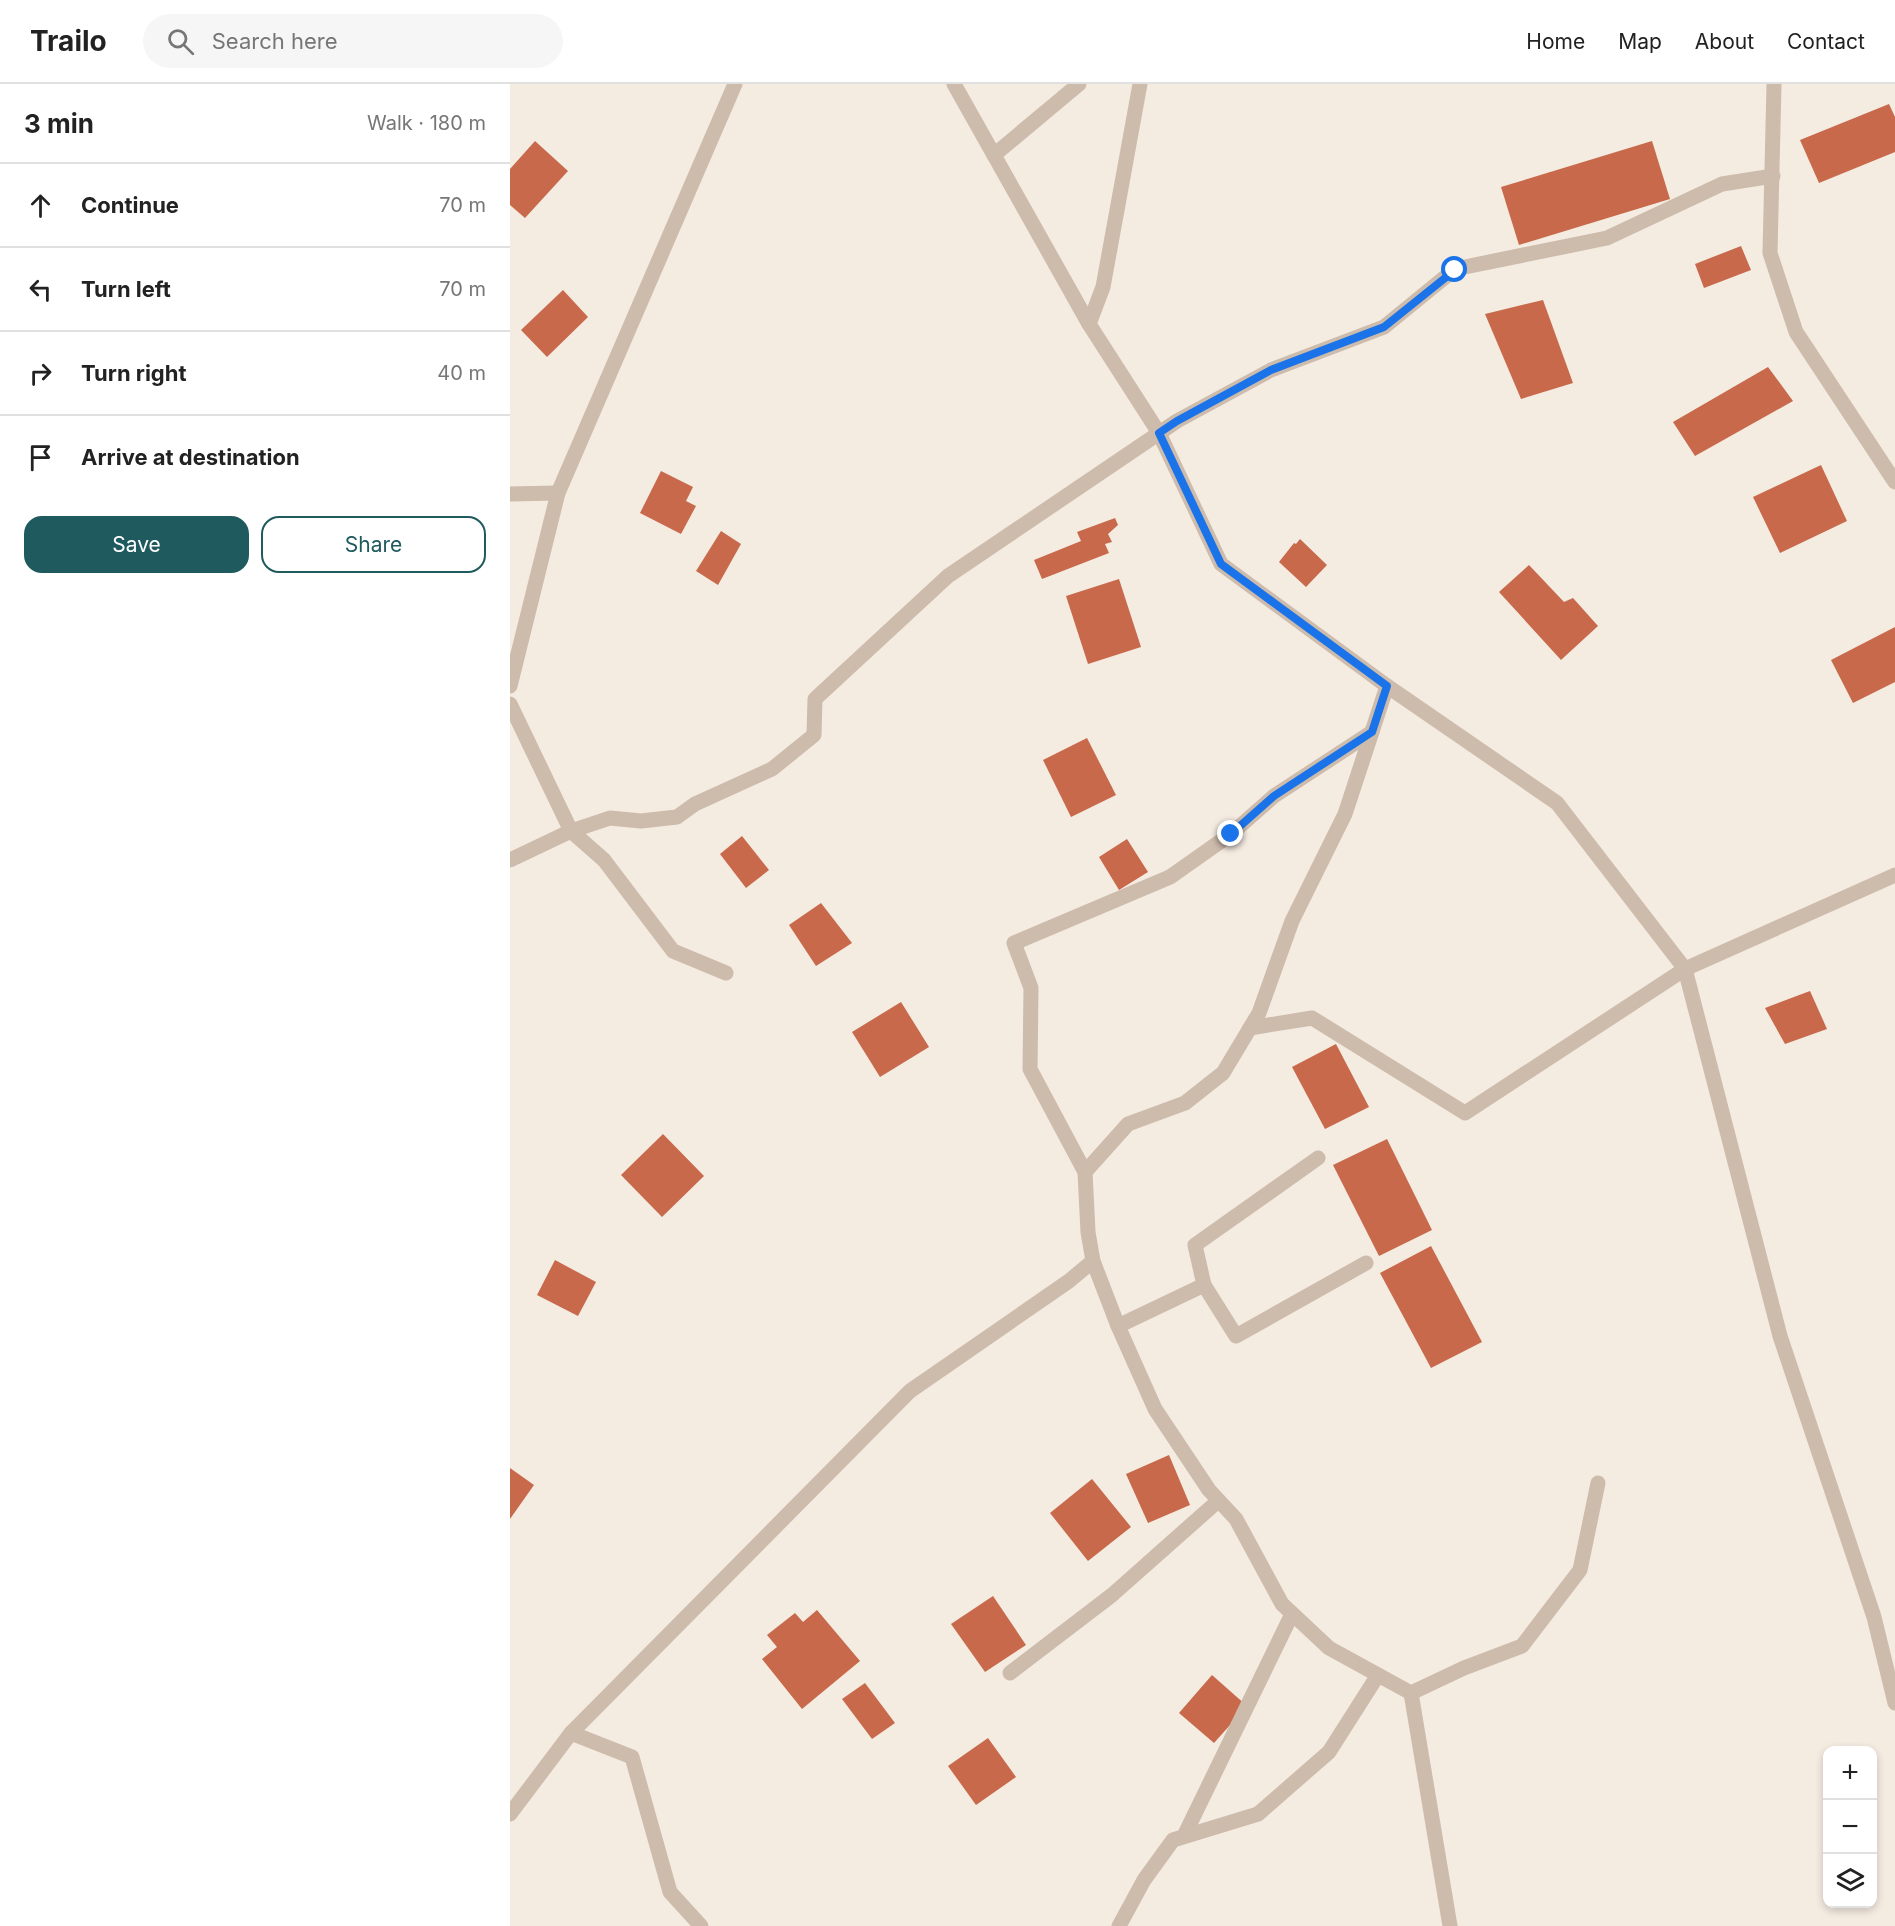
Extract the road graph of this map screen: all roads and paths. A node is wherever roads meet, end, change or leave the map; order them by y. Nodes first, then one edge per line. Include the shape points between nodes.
1 (735, 84) edge
2 (954, 84) edge
3 (1079, 84) edge
4 (1140, 84) edge
5 (1774, 84) edge
6 (994, 155) junction
7 (1773, 176) junction
8 (1089, 324) junction
9 (1159, 433) junction
10 (1895, 482) edge
11 (511, 493) edge
12 (558, 493) junction
13 (510, 686) edge
14 (1387, 686) junction
15 (510, 704) edge
16 (1372, 732) junction
17 (570, 831) junction
18 (510, 860) edge
19 (1895, 875) edge
20 (1685, 969) junction
21 (726, 973) dead end
22 (1250, 1028) junction
23 (1318, 1158) dead end
24 (1085, 1172) junction
25 (1094, 1261) junction
26 (1366, 1263) dead end
27 (1204, 1285) junction
28 (1119, 1326) junction
29 (1598, 1483) dead end
30 (1218, 1501) junction
31 (1293, 1614) junction
32 (1010, 1673) dead end
33 (1378, 1676) junction
34 (1411, 1693) junction
35 (1895, 1703) edge
36 (571, 1732) junction
37 (510, 1814) edge
38 (1184, 1836) junction
39 (702, 1926) edge
40 (1119, 1926) edge
41 (1450, 1926) edge

1 - 12 street
2 - 6 street
3 - 6 street
4 - 8 street via 1103,287
5 - 7 street
6 - 8 street
7 - 9 street via 1722,184 1607,238 1455,270 1384,327 1271,370
7 - 10 street via 1770,253 1796,332
8 - 9 street
9 - 14 street via 1221,564
9 - 17 street via 948,576 815,699 814,735 772,769 695,804 677,817 641,821 610,818
11 - 12 street
12 - 13 street
14 - 16 street
14 - 20 street via 1557,803
15 - 17 street
16 - 22 street via 1345,814 1292,921
16 - 24 street via 1274,796 1231,834 1170,877 1014,943 1031,988 1030,1070
17 - 18 street
17 - 21 street via 604,860 673,951
19 - 20 street
20 - 22 street via 1465,1113 1312,1018
20 - 35 street via 1780,1336 1874,1617
22 - 24 street via 1223,1073 1185,1103 1128,1124
23 - 27 street via 1195,1245
24 - 25 street via 1088,1232
25 - 28 street
25 - 36 street via 910,1391
26 - 27 street via 1236,1336
27 - 28 street
28 - 30 street via 1155,1409
29 - 34 street via 1580,1570 1522,1646
30 - 31 street via 1236,1519 1281,1604
30 - 32 street via 1112,1595
31 - 33 street via 1329,1648
31 - 38 street
33 - 34 street
33 - 38 street via 1329,1752 1258,1814
34 - 41 street
36 - 37 street
36 - 39 street via 632,1757 670,1892
38 - 40 street via 1173,1840 1144,1880

